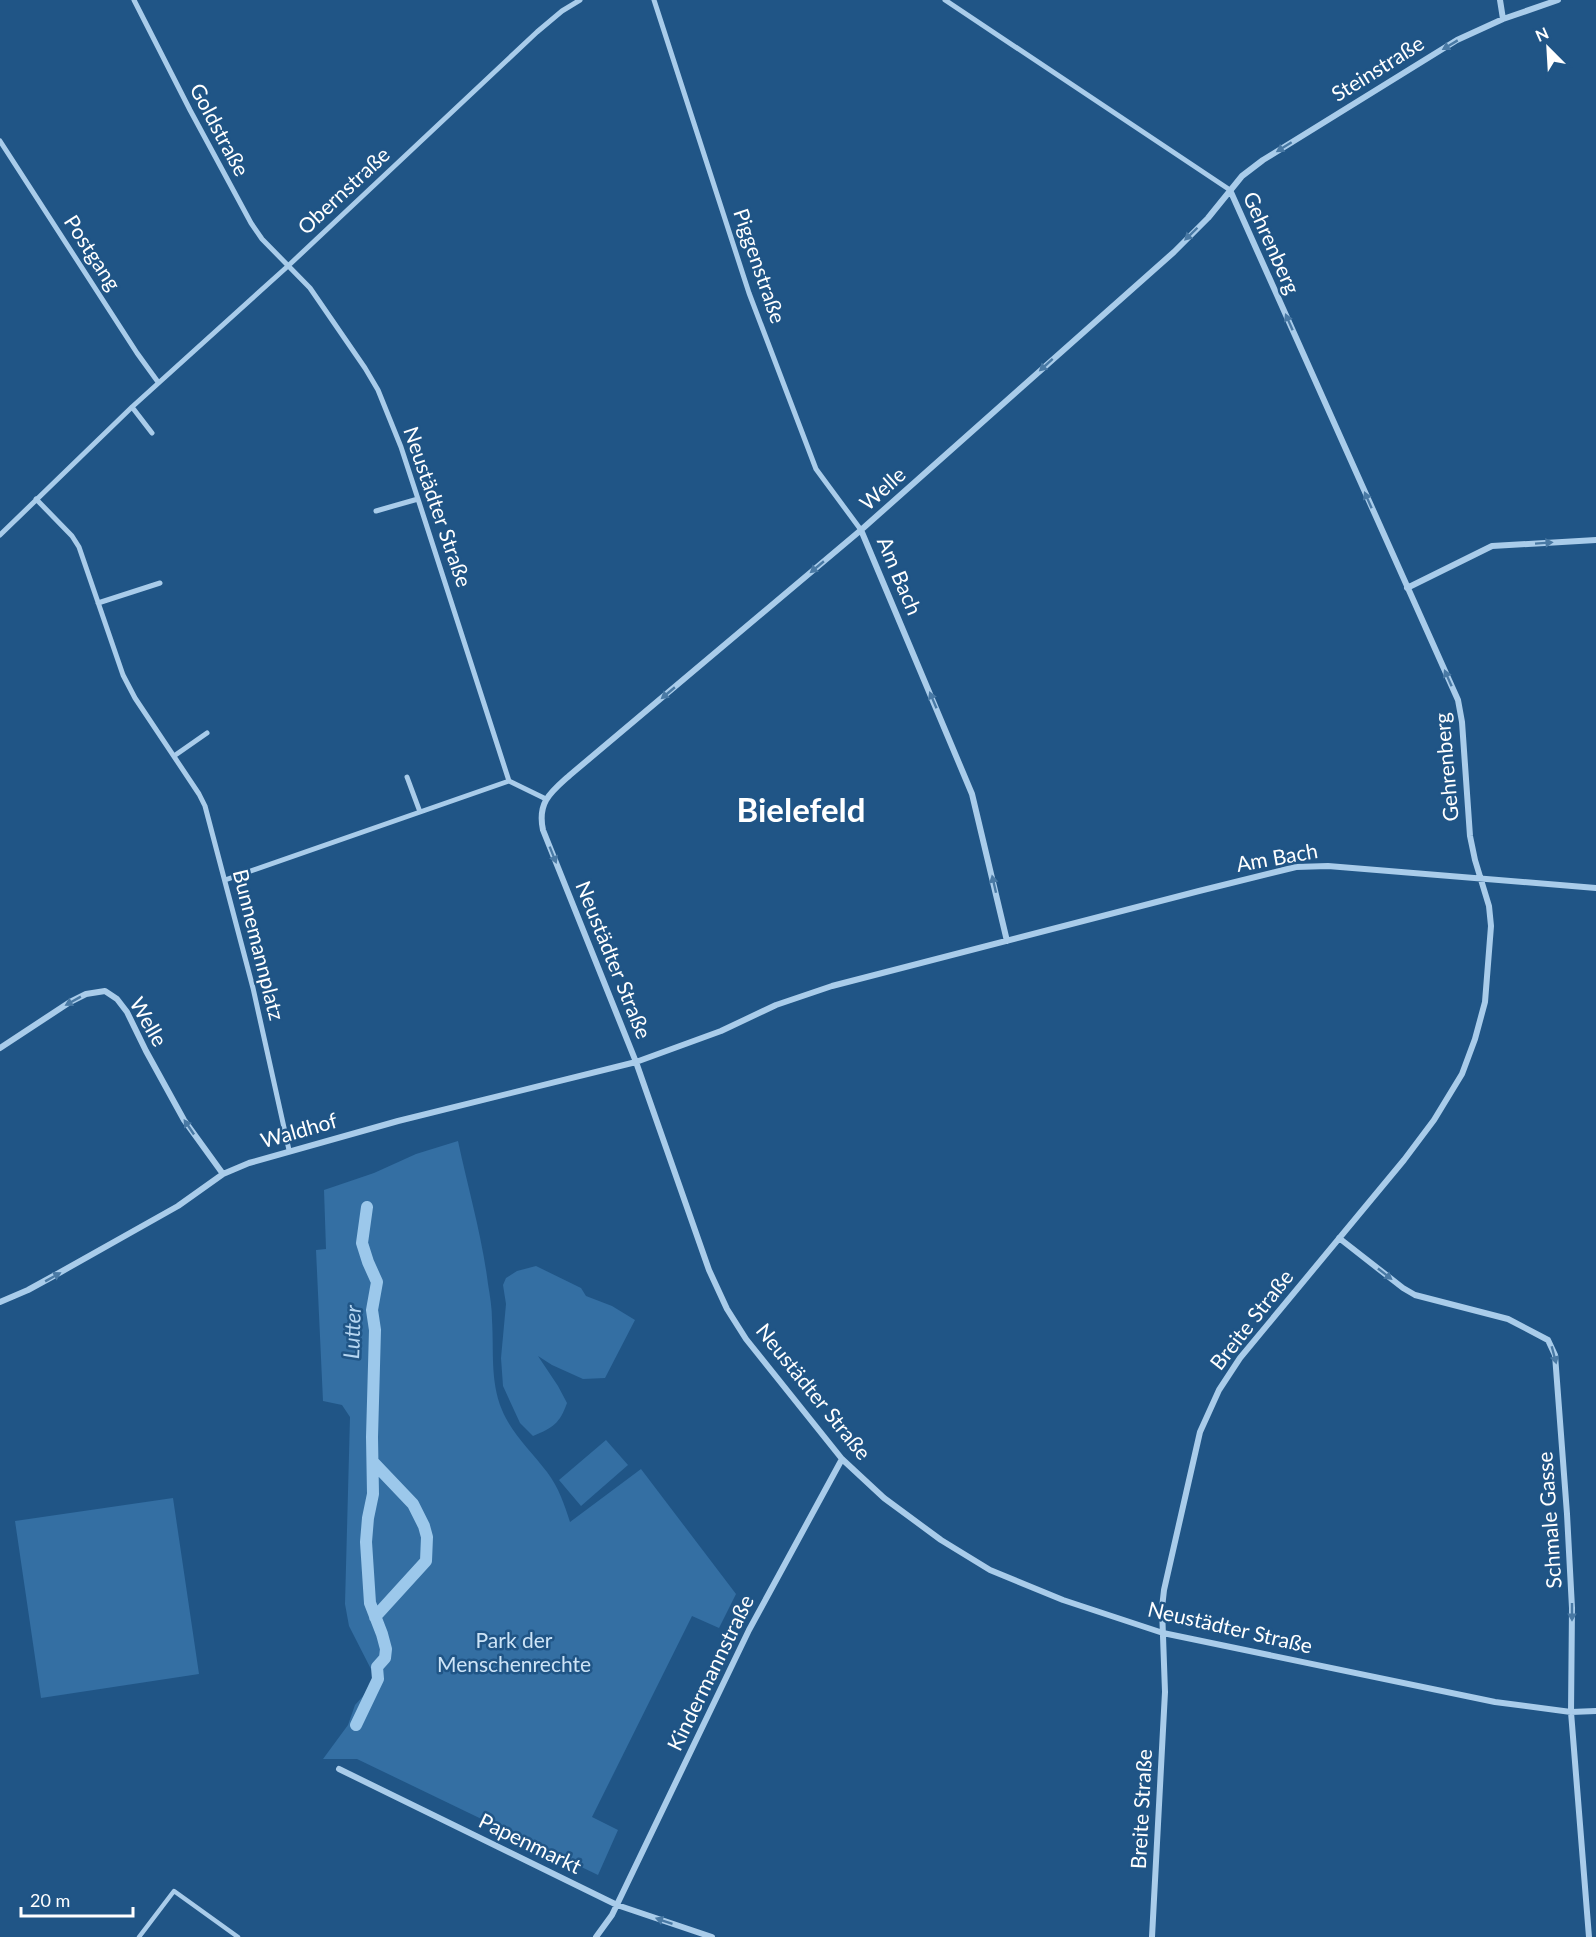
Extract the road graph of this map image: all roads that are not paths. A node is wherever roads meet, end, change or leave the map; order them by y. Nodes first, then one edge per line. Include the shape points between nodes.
1 (134, 0) edge
2 (580, 0) edge
3 (654, 0) edge
4 (945, 0) edge
5 (1500, 0) edge
6 (1558, 0) edge
7 (1503, 19) junction
8 (0, 141) edge
9 (1230, 190) junction
10 (288, 266) junction
11 (158, 382) junction
12 (132, 407) junction
13 (152, 433) dead end
14 (36, 499) junction
15 (418, 499) junction
16 (376, 511) dead end
17 (861, 530) junction
18 (0, 535) edge
19 (1596, 540) edge
20 (160, 583) dead end
21 (1407, 588) junction
22 (98, 603) junction
23 (207, 733) dead end
24 (174, 756) junction
25 (407, 777) dead end
26 (509, 781) junction
27 (546, 799) junction
28 (420, 812) junction
29 (1482, 879) junction
30 (225, 880) junction
31 (1596, 888) edge
32 (1007, 941) junction
33 (0, 1048) edge
34 (636, 1062) junction
35 (289, 1150) junction
36 (223, 1174) junction
37 (1339, 1238) junction
38 (0, 1302) edge
39 (842, 1459) junction
40 (1163, 1633) junction
41 (1596, 1711) edge
42 (1571, 1712) junction
43 (339, 1769) dead end
44 (617, 1905) junction
45 (139, 1937) edge
46 (238, 1937) edge
47 (596, 1937) edge
48 (712, 1937) edge
49 (1152, 1937) edge
50 (1589, 1937) edge

1 - 10 street, Goldstraße via 240,205 262,239
2 - 10 street, Obernstraße via 537,32
3 - 17 street, Piggenstraße via 749,293 816,469
4 - 9 street, Gehrenberg
5 - 7 street
6 - 7 street, Steinstraße
7 -> 9 street, Steinstraße via 1457,40 1263,160
8 - 11 street, Postgang
9 -> 17 street, Welle via 1174,252
21 -> 9 street, Gehrenberg
10 - 11 street, Obernstraße
10 - 15 street, Neustädter Straße via 310,288 378,390
11 - 12 street, Obernstraße
12 - 13 street
12 - 14 street, Obernstraße
14 - 18 street, Obernstraße
14 - 22 street, Bunnemannplatz via 79,547
15 - 16 street
15 - 26 street, Neustädter Straße
17 -> 27 street, Welle
32 -> 17 street, Am Bach via 972,794
21 -> 19 street via 1492,546
20 - 22 street
29 -> 21 street, Gehrenberg via 1470,836 1458,700
22 - 24 street, Bunnemannplatz via 123,675
23 - 24 street
24 - 30 street, Bunnemannplatz via 205,806
25 - 28 street
26 - 27 street
26 - 28 street
27 -> 34 street, Neustädter Straße via 542,809 543,830
28 - 30 street
29 - 31 street, Am Bach
29 - 32 street, Am Bach via 1328,866 1296,867
29 - 37 street, Breite Straße via 1491,926 1485,1002 1462,1074 1434,1120
30 - 35 street, Bunnemannplatz
32 - 34 street, Am Bach via 803,995
36 -> 33 street, Welle via 184,1120 127,1012 105,991 70,1002
34 - 35 street, Waldhof
34 - 39 street, Neustädter Straße via 709,1270 727,1309 746,1339
35 - 36 street, Waldhof
38 -> 36 street, Waldhof via 178,1206
37 - 40 street, Breite Straße via 1240,1358 1219,1390 1200,1432 1164,1590
37 -> 42 street, Schmale Gasse via 1415,1295 1508,1319 1548,1340 1555,1355 1567,1514 1572,1608
39 - 40 street, Neustädter Straße via 884,1498 990,1570 1063,1600
39 - 44 street, Kindermannstraße via 749,1630
40 - 42 street, Neustädter Straße via 1495,1702
40 - 49 street, Breite Straße via 1165,1692
41 - 42 street, Neustädter Straße
42 - 50 street, Schmale Gasse
43 - 44 street, Papenmarkt
44 - 47 street, Kindermannstraße
48 -> 44 street, Papenmarkt
45 - 46 lane via 174,1891

